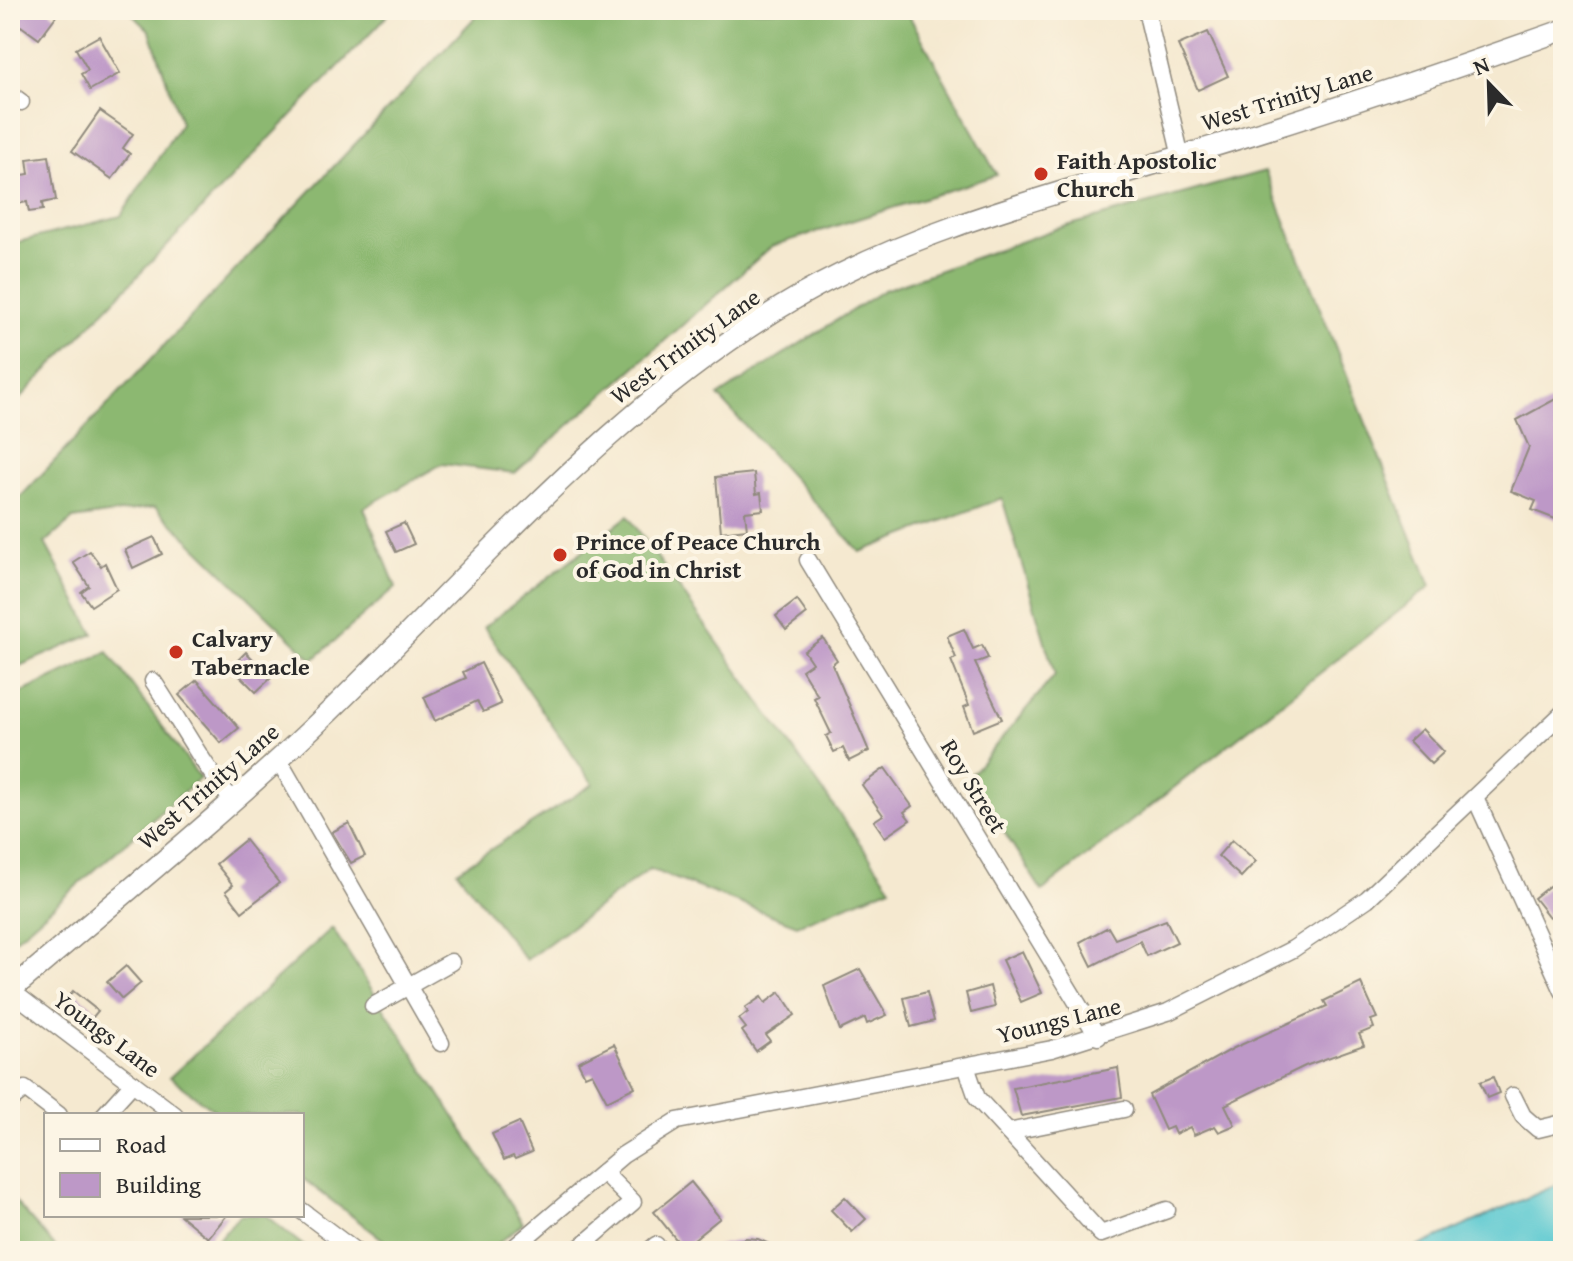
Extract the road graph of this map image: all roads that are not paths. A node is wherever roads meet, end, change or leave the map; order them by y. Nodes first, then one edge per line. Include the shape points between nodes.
1 (1146, 10) edge
2 (1563, 30) edge
3 (1181, 157) junction
4 (808, 560) dead end
5 (153, 681) dead end
6 (1563, 713) edge
7 (278, 759) junction
8 (1475, 797) junction
9 (232, 800) junction
10 (451, 962) dead end
11 (408, 986) junction
12 (10, 990) edge
13 (1563, 991) edge
14 (373, 1006) dead end
15 (1098, 1037) junction
16 (441, 1043) dead end
17 (966, 1066) junction
18 (133, 1083) junction
19 (1513, 1096) dead end
20 (10, 1101) edge
21 (1124, 1109) dead end
22 (56, 1113) edge
23 (106, 1113) edge
24 (172, 1113) edge
25 (1563, 1123) edge
26 (1008, 1132) junction
27 (603, 1172) junction
28 (1167, 1210) dead end
29 (304, 1213) edge
30 (355, 1251) edge
31 (510, 1251) edge
32 (576, 1251) edge

1 - 3 street
2 - 3 main road, West Trinity Lane via 1383,95
3 - 7 main road, West Trinity Lane via 1006,209 901,247 806,293 733,337 653,396 573,470
4 - 15 street, Roy Street
5 - 9 street via 204,766
6 - 8 street, Youngs Lane
7 - 9 main road, West Trinity Lane
7 - 11 street
8 - 13 street
8 - 15 street, Youngs Lane via 1335,923 1168,1012
9 - 12 main road, West Trinity Lane
10 - 11 street
11 - 14 street
11 - 16 street
12 - 18 street, Youngs Lane
15 - 17 street, Youngs Lane
17 - 26 street via 977,1098
17 - 27 street, Youngs Lane via 686,1119 662,1128
18 - 23 street
18 - 24 street, Youngs Lane
19 - 25 street via 1523,1116 1538,1129
20 - 22 street via 25,1089
21 - 26 street
26 - 28 street via 1101,1234
27 - 31 street, Youngs Lane
27 - 32 street via 633,1202
29 - 30 street

